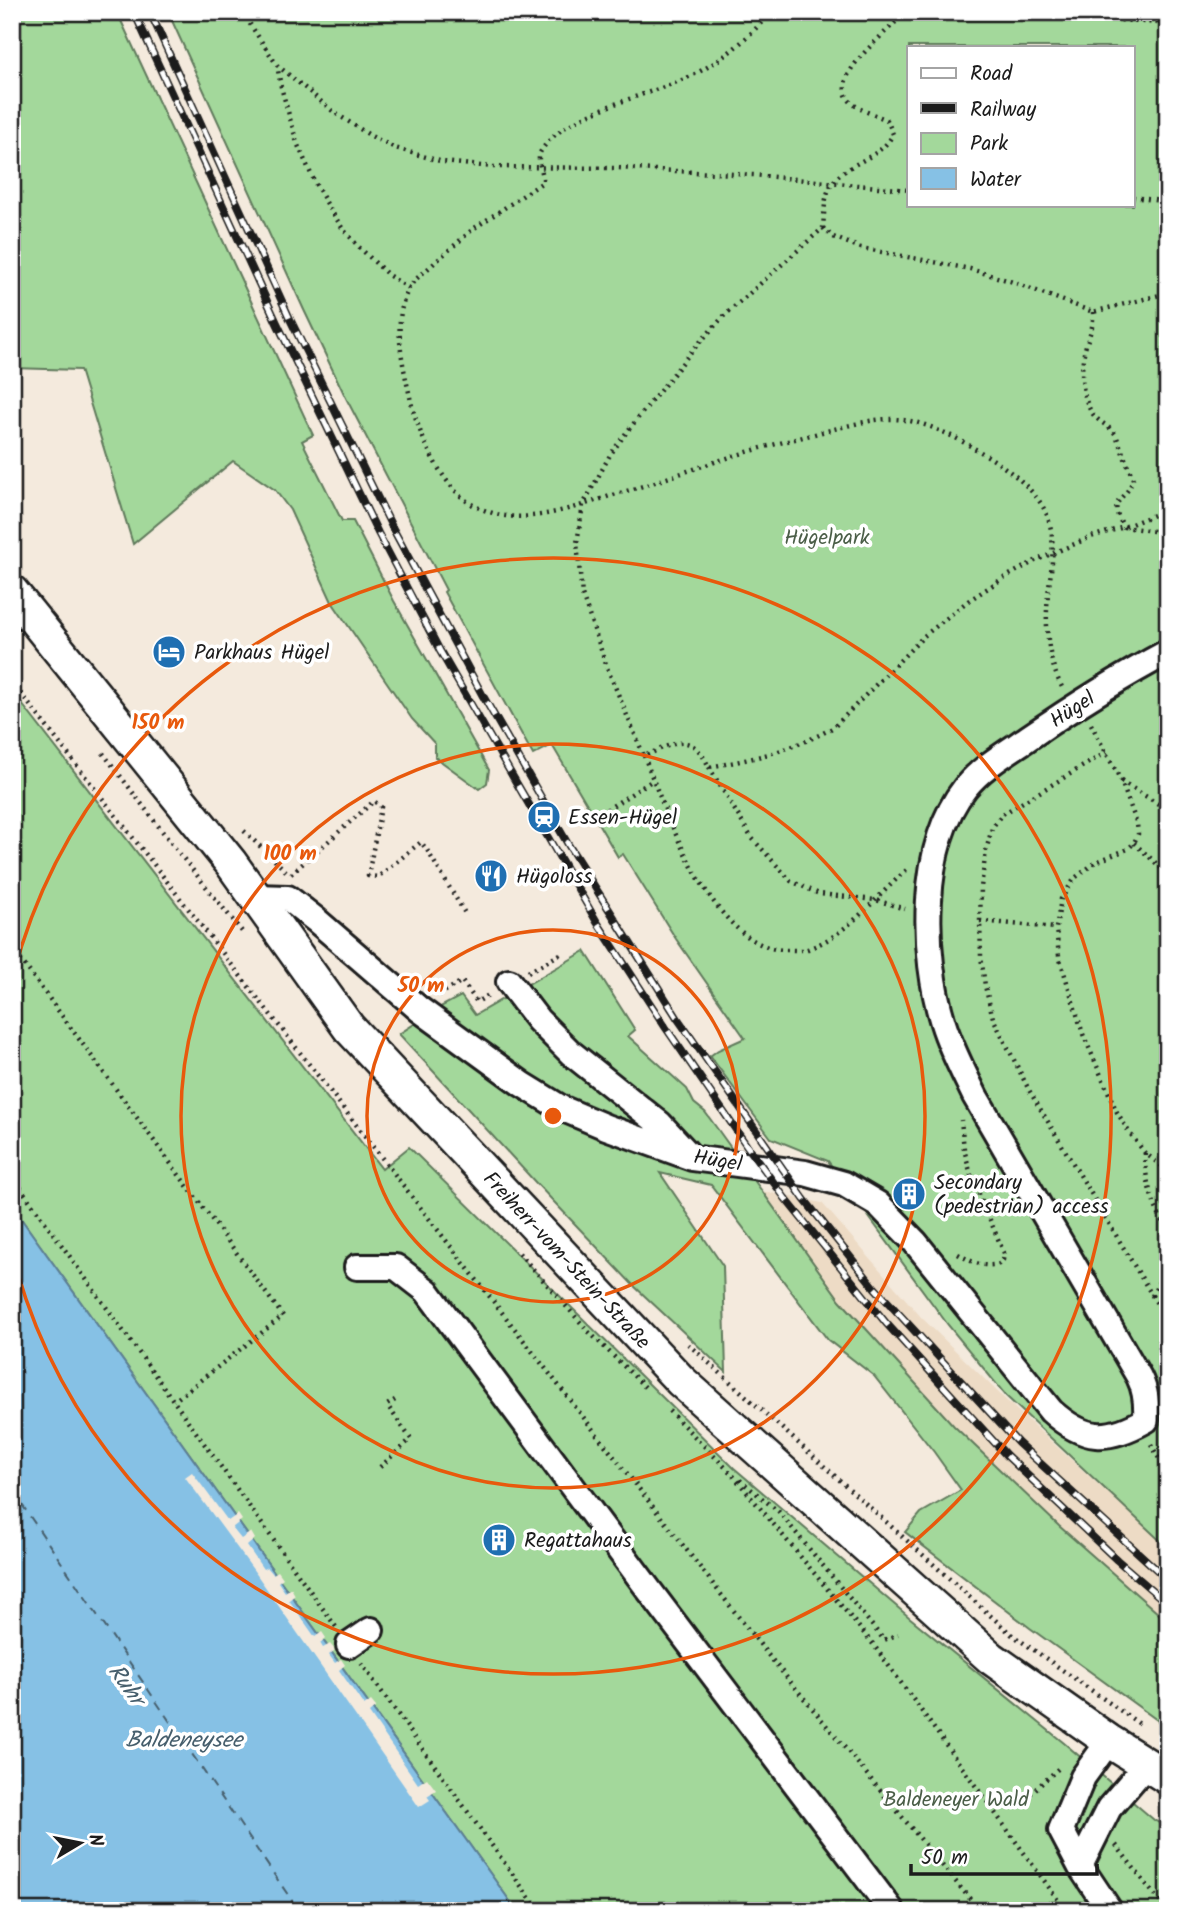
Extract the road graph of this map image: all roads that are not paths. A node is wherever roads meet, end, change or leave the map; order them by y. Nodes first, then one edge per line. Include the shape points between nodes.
1 (12, 592) edge
2 (1168, 652) edge
3 (255, 897) junction
4 (509, 982) road end
5 (692, 1158) junction
6 (357, 1267) dead end
7 (1157, 1416) edge
8 (371, 1630) dead end
9 (349, 1645) road end
10 (1109, 1741) junction
11 (1157, 1771) edge
12 (1080, 1866) junction
13 (892, 1911) edge
14 (1110, 1911) edge

1 - 3 main road, Freiherr-vom-Stein-Straße
2 - 7 street, Hügel via 1076,705 993,762 966,787 949,812 937,844 929,917 929,955 937,1001 956,1056
3 - 5 street, Hügel via 288,898 419,1009 561,1108
3 - 10 main road, Freiherr-vom-Stein-Straße via 349,1028 681,1381 991,1658
4 - 5 street via 571,1053 660,1124
5 - 7 street, Hügel via 816,1176 844,1184 878,1204 1066,1424 1083,1433 1103,1435
6 - 13 street via 396,1267 427,1291
8 - 9 street
10 - 11 main road, Freiherr-vom-Stein-Straße
10 - 12 street via 1083,1777 1061,1830
11 - 12 street via 1109,1808
12 - 14 street

